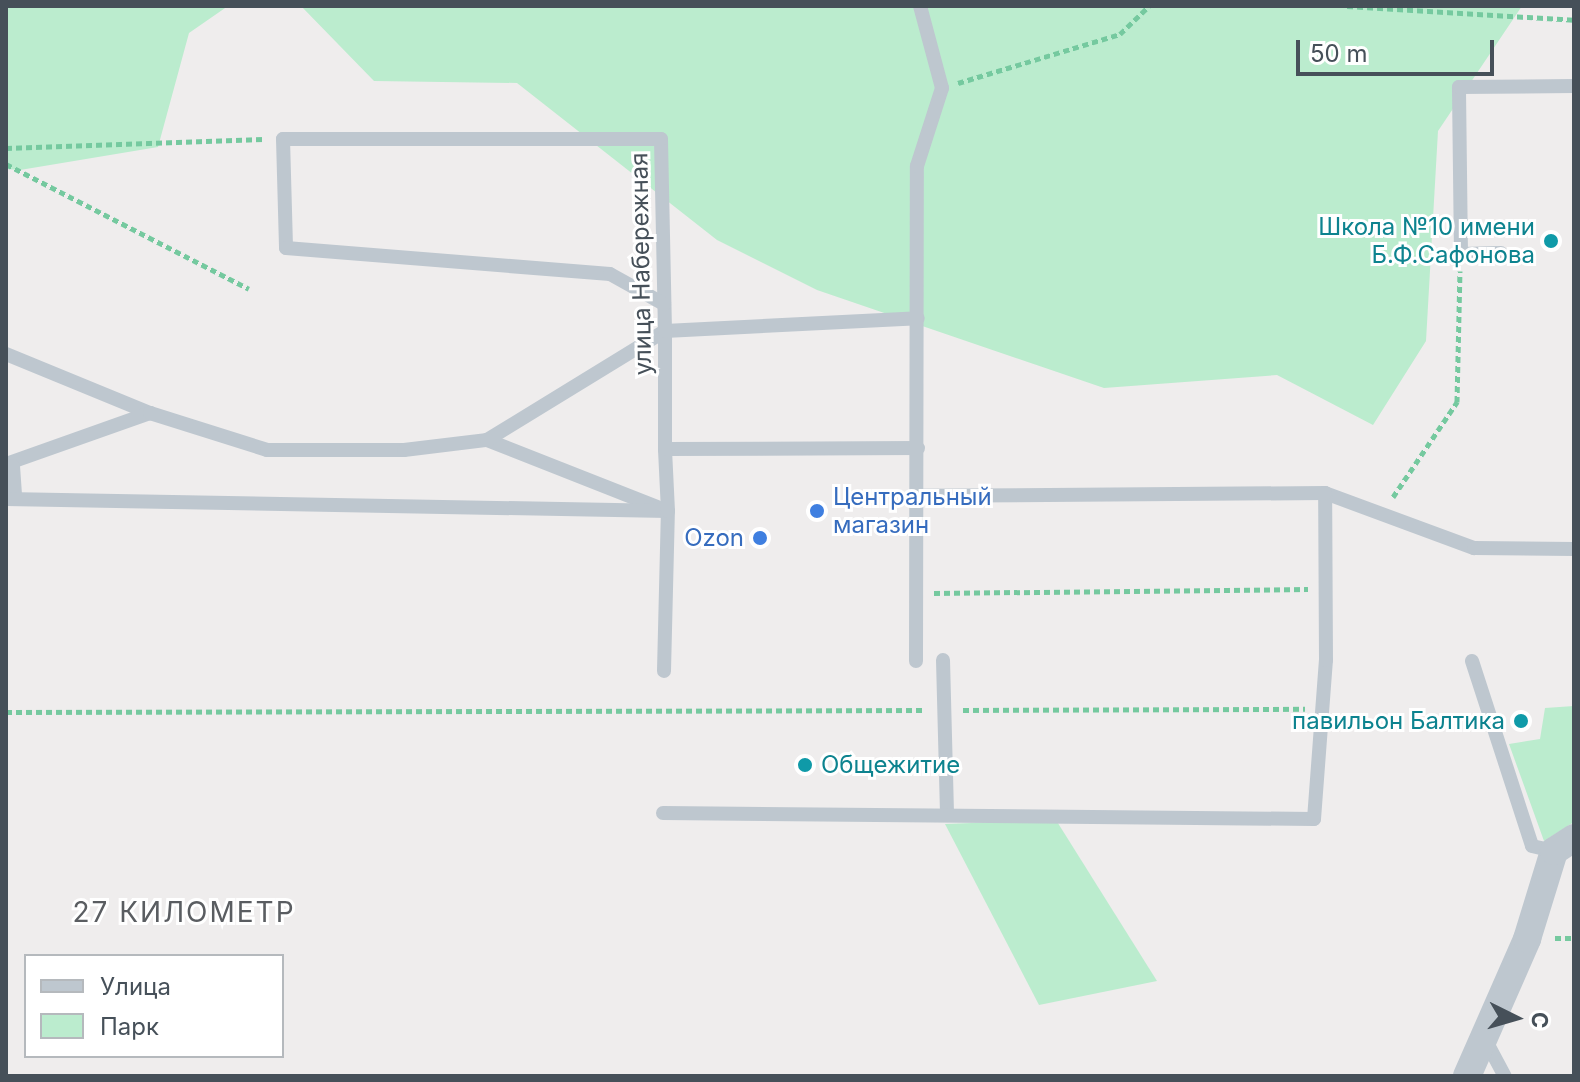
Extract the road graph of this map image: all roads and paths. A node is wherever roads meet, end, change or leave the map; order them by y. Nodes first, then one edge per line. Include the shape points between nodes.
1 (920, 6) edge
2 (1149, 6) edge
3 (1347, 6) edge
4 (1574, 20) edge
5 (1574, 86) edge
6 (942, 88) junction
7 (283, 139) junction
8 (6, 148) edge
9 (6, 164) edge
10 (1501, 253) dead end
11 (1461, 254) junction
12 (249, 289) dead end
13 (664, 304) junction
14 (918, 318) junction
15 (665, 331) junction
16 (6, 354) edge
17 (150, 413) junction
18 (487, 440) junction
19 (918, 448) junction
20 (665, 449) junction
21 (9, 465) edge
22 (1325, 493) junction
23 (918, 496) junction
24 (10, 499) edge
25 (668, 511) junction
26 (1381, 513) junction
27 (1574, 549) edge
28 (1325, 589) junction
29 (917, 593) junction
30 (943, 660) dead end
31 (916, 661) dead end
32 (1472, 661) dead end
33 (664, 671) dead end
34 (1322, 709) junction
35 (945, 710) junction
36 (6, 712) edge
37 (947, 811) junction
38 (663, 813) dead end
39 (1564, 844) edge
40 (1486, 1041) junction
41 (1467, 1076) edge
42 (1505, 1076) edge

1 - 6 lane
2 - 6 path via 1120,34
3 - 4 path
5 - 11 lane via 1459,87
6 - 14 lane via 917,166
7 - 8 path
7 - 13 lane via 286,248 610,274
7 - 13 lane, улица Набережная via 661,139
9 - 12 path
10 - 11 lane
11 - 26 path via 1457,402
13 - 15 lane, улица Набережная
14 - 15 lane
14 - 19 lane
15 - 18 lane
15 - 20 lane, улица Набережная
16 - 17 lane
17 - 18 lane via 267,450 404,450
17 - 21 lane
18 - 25 lane
19 - 20 lane
19 - 23 lane
20 - 25 lane, улица Набережная
21 - 24 lane
22 - 23 lane
22 - 26 lane
22 - 28 lane
23 - 29 lane
24 - 25 lane
25 - 33 lane, улица Набережная
26 - 27 lane via 1474,548
28 - 29 path
28 - 34 lane
29 - 31 lane
30 - 35 lane
32 - 39 lane via 1532,846
34 - 35 path
34 - 37 lane via 1314,819
35 - 36 path
35 - 37 lane
37 - 38 lane
39 - 40 street
40 - 41 street
40 - 42 lane

